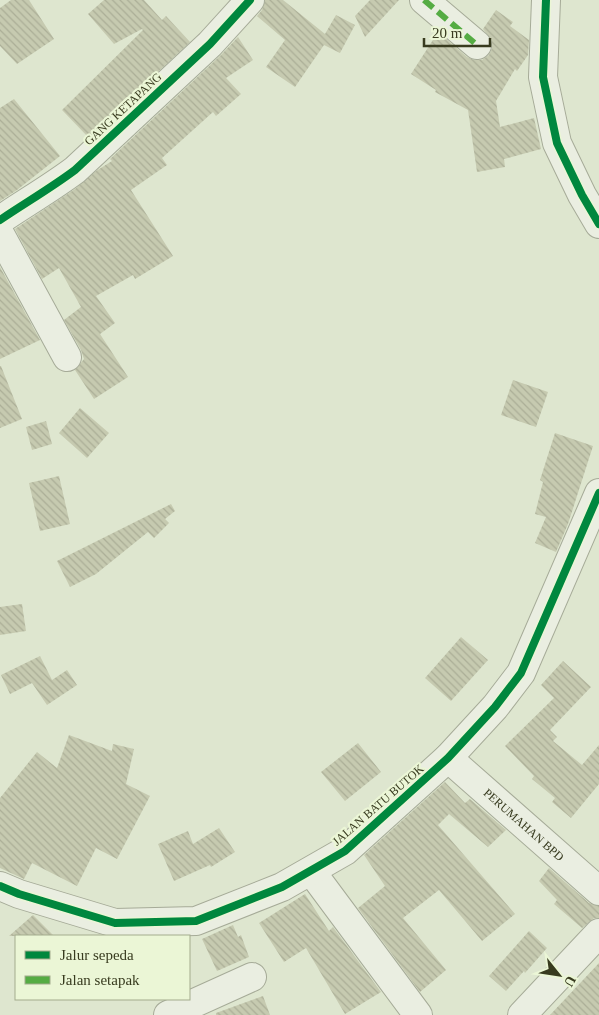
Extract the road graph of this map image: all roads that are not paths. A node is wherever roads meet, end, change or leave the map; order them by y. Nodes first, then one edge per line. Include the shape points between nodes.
1 (250, 0) edge
2 (424, 0) edge
3 (546, 0) edge
4 (477, 46) dead end
5 (0, 220) edge
6 (599, 224) edge
7 (0, 234) edge
8 (67, 357) dead end
9 (599, 493) edge
10 (448, 758) junction
11 (311, 871) junction
12 (0, 886) edge
13 (599, 891) edge
14 (599, 933) edge
15 (252, 977) dead end
16 (168, 1015) edge
17 (418, 1015) edge
18 (522, 1015) edge

1 - 5 street, GANG KETAPANG via 210,44 75,170
2 - 4 street
3 - 6 street via 544,77 557,144
7 - 8 street
9 - 10 street, JALAN BATU BUTOK via 521,673 495,708
10 - 11 street, JALAN BATU BUTOK via 345,851
10 - 13 street, PERUMAHAN BPD
11 - 12 street, JALAN BATU BUTOK via 282,887 196,921 115,923
11 - 17 street
14 - 18 street
15 - 16 street

